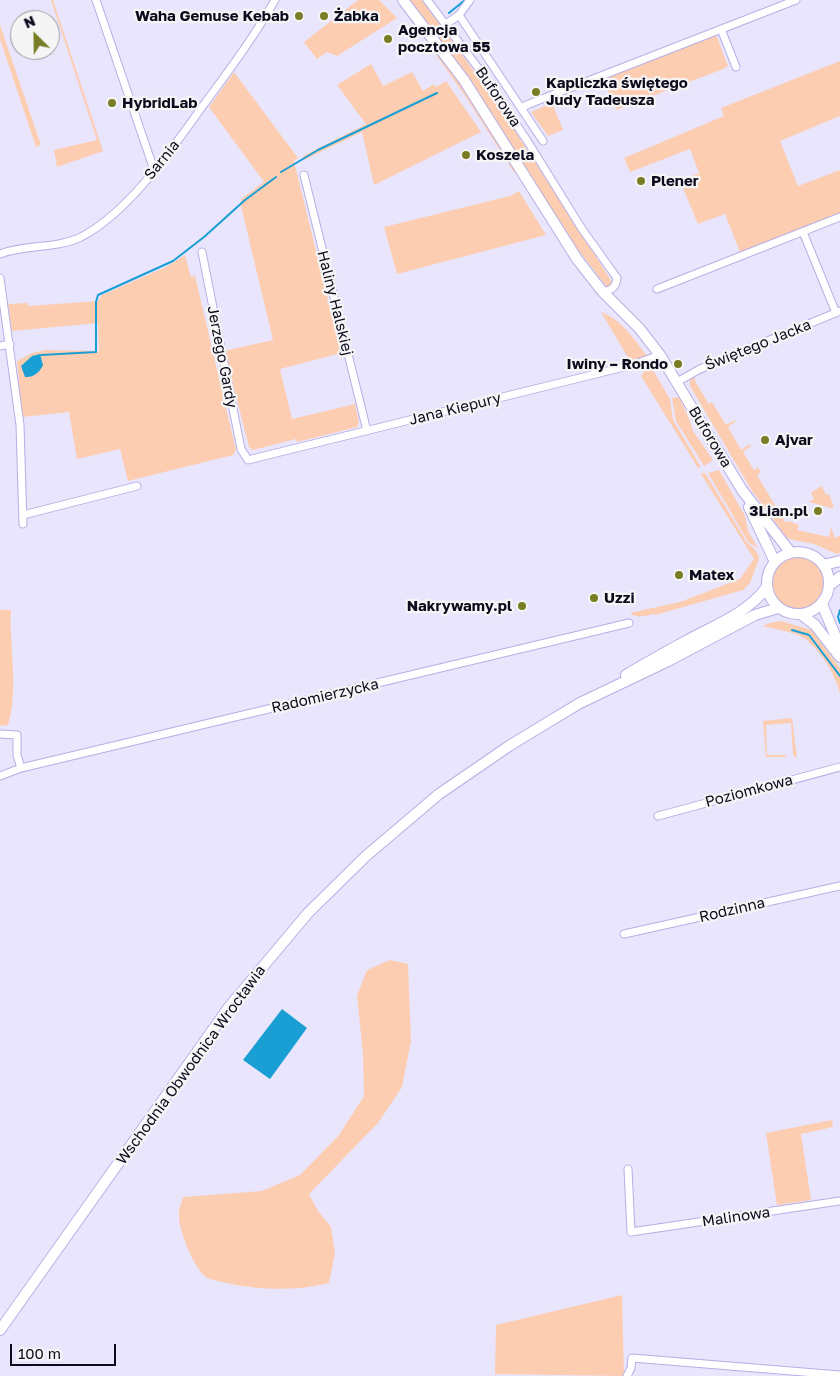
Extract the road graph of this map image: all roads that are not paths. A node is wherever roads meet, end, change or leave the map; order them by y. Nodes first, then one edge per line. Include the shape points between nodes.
1 (96, 0) edge
2 (275, 0) edge
3 (403, 0) edge
4 (427, 0) edge
5 (470, 0) edge
6 (796, 0) edge
7 (459, 15) junction
8 (446, 24) junction
9 (721, 29) junction
10 (736, 67) dead end
11 (521, 108) junction
12 (543, 140) dead end
13 (157, 168) junction
14 (304, 175) dead end
15 (840, 217) edge
16 (803, 232) junction
17 (202, 252) dead end
18 (0, 254) edge
19 (0, 278) edge
20 (657, 289) dead end
21 (602, 291) junction
22 (838, 312) edge
23 (10, 344) junction
24 (0, 346) edge
25 (660, 355) junction
26 (677, 382) junction
27 (367, 431) junction
28 (248, 460) joint
29 (137, 486) dead end
30 (742, 490) junction
31 (23, 515) junction
32 (23, 524) dead end
33 (791, 553) junction
34 (775, 562) junction
35 (840, 562) edge
36 (823, 565) junction
37 (840, 577) edge
38 (830, 584) junction
39 (766, 588) junction
40 (822, 604) junction
41 (778, 608) junction
42 (802, 614) junction
43 (629, 623) dead end
44 (840, 647) edge
45 (840, 657) edge
46 (580, 704) junction
47 (0, 734) edge
48 (840, 767) edge
49 (20, 768) junction
50 (0, 776) edge
51 (658, 816) dead end
52 (840, 886) edge
53 (624, 934) dead end
54 (628, 1169) dead end
55 (840, 1201) edge
56 (0, 1330) edge
57 (840, 1375) edge
58 (627, 1376) edge

1 - 13 street via 152,164
2 - 13 street, Sarnia via 255,34
3 - 21 street, Buforowa via 464,80 577,259
4 - 8 street, Buforowa
5 - 7 street
6 - 9 street
7 - 8 street
7 - 11 street
8 - 21 street, Buforowa via 617,278 612,290
9 - 10 street
9 - 11 street
11 - 12 street
13 - 18 street, Sarnia via 112,216 80,237
14 - 27 street, Haliny Halskiej
15 - 16 street
16 - 20 street
16 - 22 street
17 - 28 street, Jerzego Gardy via 241,449
19 - 23 street
21 - 25 street, Buforowa via 639,328
22 - 26 street, Świętego Jacka via 700,368
23 - 24 street
23 - 31 street via 20,425
25 - 26 street, Buforowa
25 - 27 street, Jana Kiepury via 632,365
26 - 30 street, Buforowa
27 - 28 street, Jana Kiepury
29 - 31 street
30 - 33 street, Buforowa
30 - 34 street, Buforowa
31 - 32 street
33 - 34 street
33 - 36 street via 809,554
34 - 39 street via 769,570
35 - 36 street
36 - 38 street
37 - 38 street
38 - 40 street
39 - 41 street
39 - 46 street, Wschodnia Obwodnica Wrocławia via 741,610 660,654
40 - 42 street
40 - 44 street
41 - 42 street via 794,615
41 - 46 street, Wschodnia Obwodnica Wrocławia via 755,615
42 - 45 street
43 - 49 street, Radomierzycka
46 - 56 street, Wschodnia Obwodnica Wrocławia via 509,746 438,794 366,856 308,913 230,1007
47 - 49 street via 17,739
48 - 51 street, Poziomkowa
49 - 50 street, Radomierzycka
52 - 53 street, Rodzinna
54 - 55 street, Malinowa via 631,1232
57 - 58 street via 632,1358

